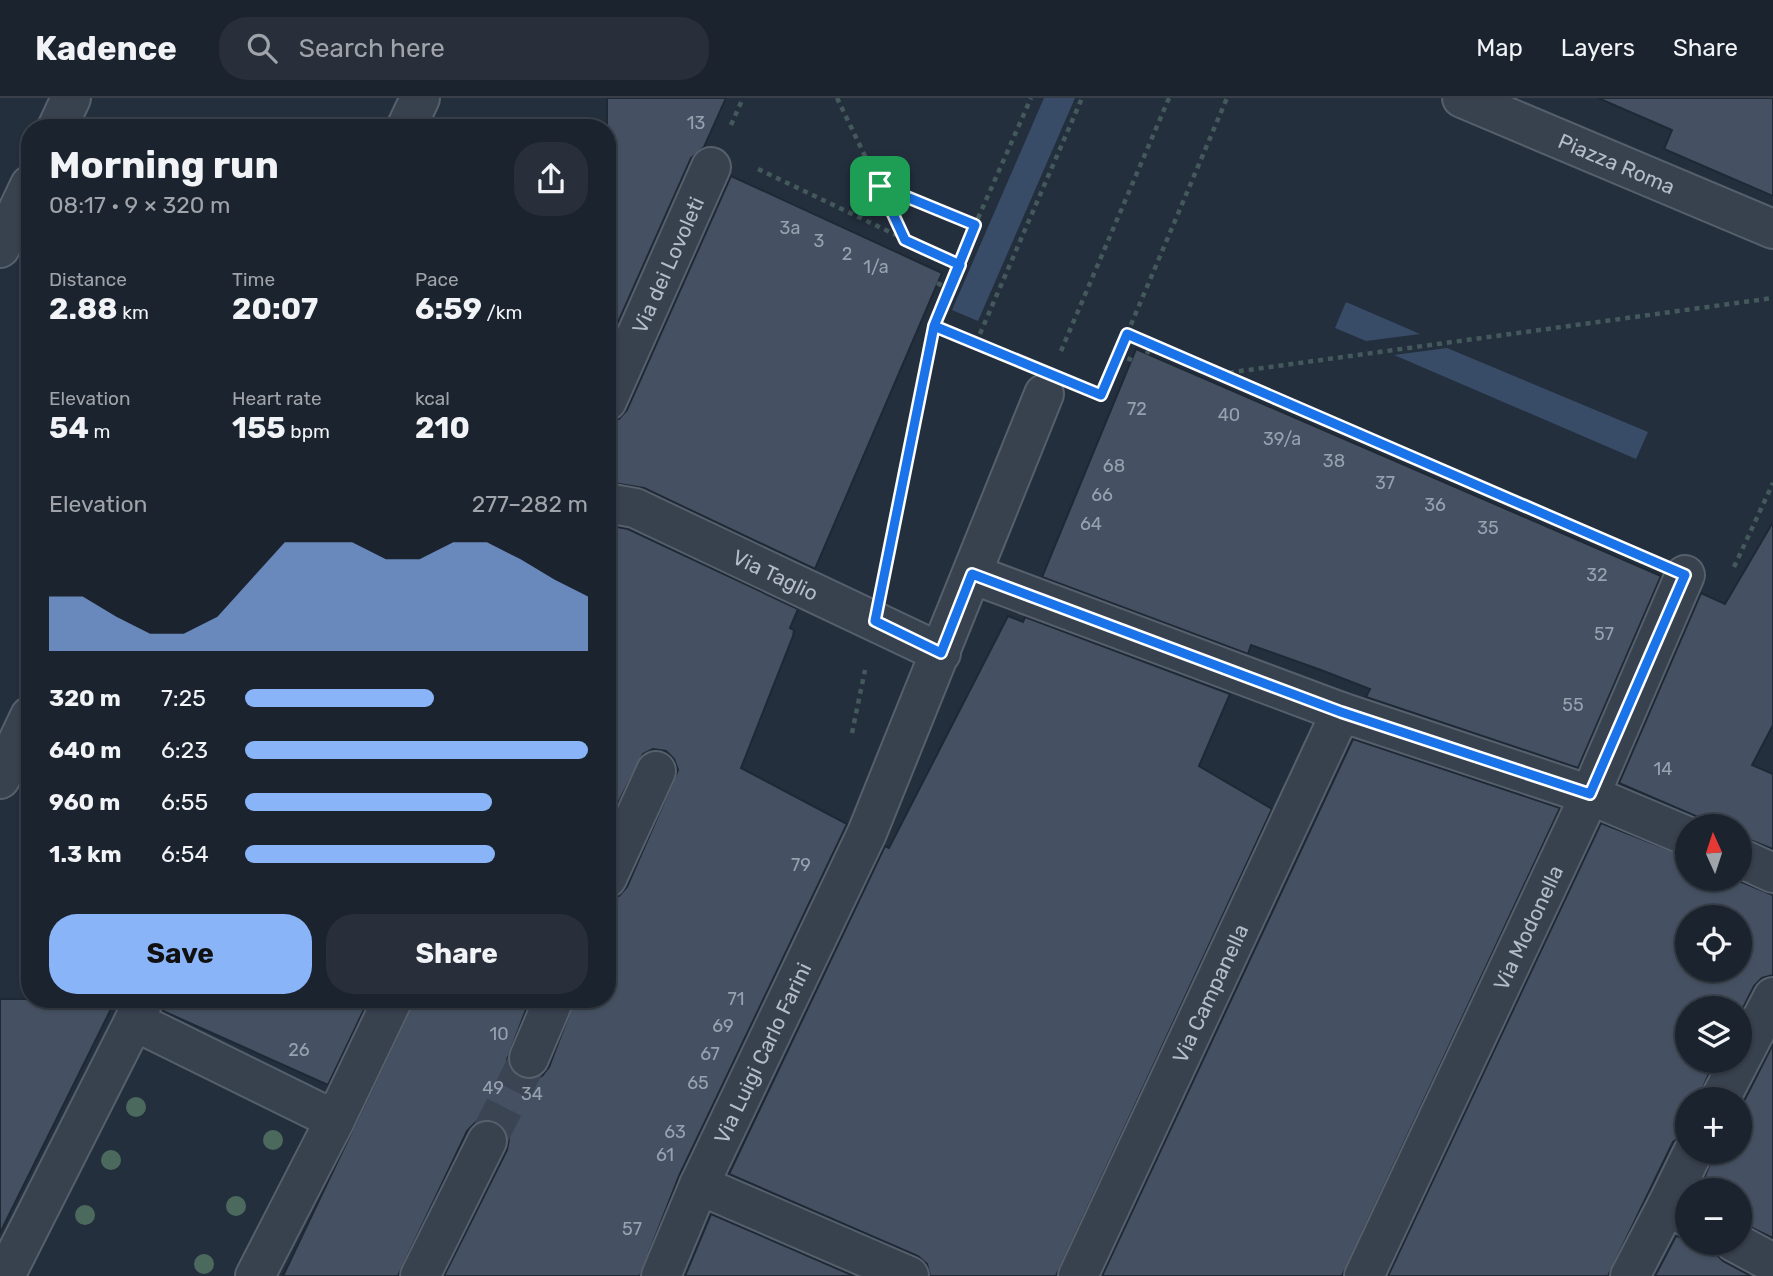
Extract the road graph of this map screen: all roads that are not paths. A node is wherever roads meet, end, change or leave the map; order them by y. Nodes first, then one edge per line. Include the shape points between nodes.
1 (71, 98) edge
2 (420, 98) edge
3 (1462, 98) edge
4 (61, 119) edge
5 (410, 119) edge
6 (711, 167) dead end
7 (19, 204) edge
8 (1773, 229) edge
9 (0, 248) edge
10 (616, 381) edge
11 (1048, 384) road end
12 (616, 505) edge
13 (972, 574) junction
14 (1685, 575) road end
15 (941, 653) junction
16 (1341, 712) junction
17 (21, 735) edge
18 (656, 771) dead end
19 (0, 779) edge
20 (1590, 794) junction
21 (1675, 831) edge
22 (616, 858) edge
23 (1752, 863) edge
24 (1773, 873) edge
25 (1773, 998) edge
26 (389, 1008) edge
27 (550, 1008) edge
28 (139, 1010) edge
29 (529, 1058) tunnel mouth
30 (1726, 1087) edge
31 (335, 1120) junction
32 (487, 1141) tunnel mouth
33 (699, 1185) junction
34 (1675, 1214) edge
35 (1752, 1252) edge
36 (1773, 1263) edge
37 (5, 1276) edge
38 (255, 1276) edge
39 (420, 1276) edge
40 (661, 1276) edge
41 (909, 1276) edge
42 (1078, 1276) edge
43 (1364, 1276) edge
44 (1630, 1276) edge

1 - 4 street
2 - 5 street
3 - 8 street, Piazza Roma
6 - 10 street, Via dei Lovoleti
7 - 9 street
11 - 13 street, Via Luigi Carlo Farini
12 - 15 street, Via Taglio via 635,508
13 - 15 street, Via Luigi Carlo Farini
13 - 16 street
14 - 20 street, Via Modonella
15 - 33 street, Via Luigi Carlo Farini via 866,833
16 - 20 street
16 - 42 street, Via Campanella
17 - 19 street
18 - 22 street
20 - 21 street
20 - 43 street, Via Modonella
23 - 24 street
25 - 30 street
26 - 31 street
27 - 29 street
28 - 31 street
28 - 37 street
31 - 38 street
32 - 39 street
33 - 40 street, Via Luigi Carlo Farini
33 - 41 street
34 - 44 street
35 - 36 street

